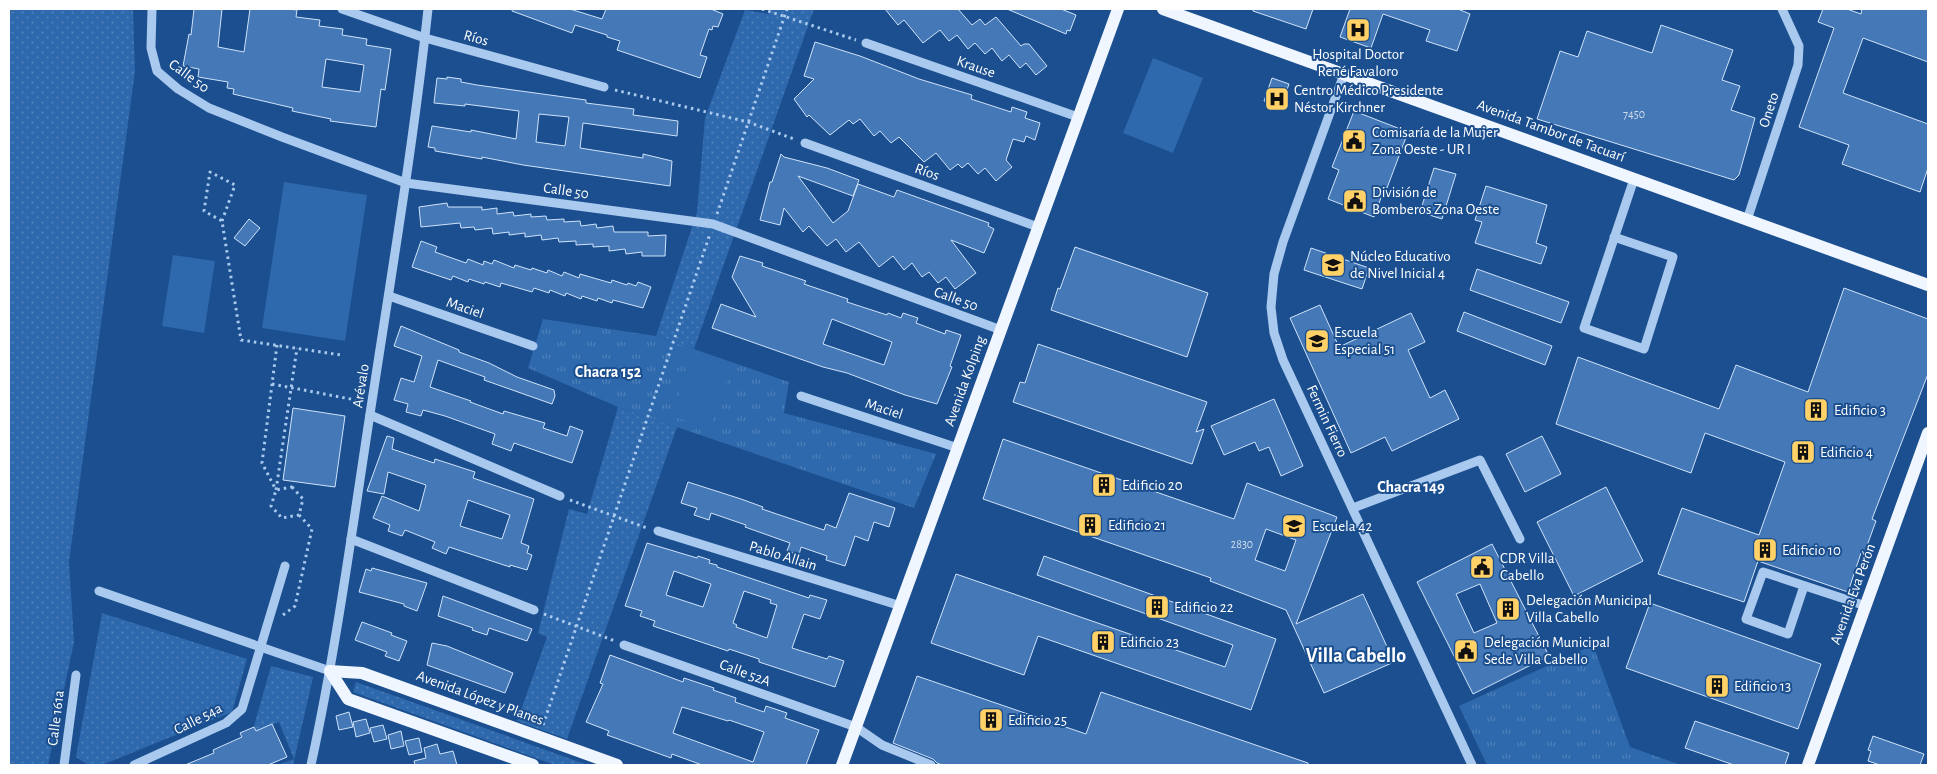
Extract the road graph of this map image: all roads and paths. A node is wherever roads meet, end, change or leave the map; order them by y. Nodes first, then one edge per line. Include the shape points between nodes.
1 (152, 9) edge
2 (342, 9) edge
3 (428, 9) edge
4 (762, 9) edge
5 (787, 9) edge
6 (1118, 9) edge
7 (1162, 9) edge
8 (1782, 9) edge
9 (784, 16) junction
10 (425, 38) junction
11 (866, 43) joint
12 (1344, 74) junction
13 (604, 87) joint
14 (1078, 117) junction
15 (748, 122) junction
16 (805, 143) joint
17 (1634, 179) junction
18 (406, 183) junction
19 (1747, 220) junction
20 (222, 221) junction
21 (713, 224) junction
22 (1038, 227) junction
23 (1614, 237) junction
24 (1928, 285) edge
25 (389, 296) junction
26 (1001, 330) junction
27 (277, 345) junction
28 (533, 346) dead end
29 (297, 348) junction
30 (341, 355) dead end
31 (272, 384) junction
32 (291, 388) junction
33 (800, 396) dead end
34 (372, 403) junction
35 (370, 415) junction
36 (1928, 433) edge
37 (958, 448) junction
38 (276, 490) junction
39 (560, 496) joint
40 (1353, 508) junction
41 (299, 515) junction
42 (614, 516) junction
43 (658, 531) joint
44 (351, 539) junction
45 (1520, 539) dead end
46 (285, 566) dead end
47 (1804, 586) junction
48 (99, 591) dead end
49 (901, 606) junction
50 (1866, 606) junction
51 (534, 610) joint
52 (576, 626) junction
53 (267, 627) junction
54 (624, 645) joint
55 (261, 648) junction
56 (330, 671) junction
57 (76, 675) dead end
58 (856, 728) junction
59 (539, 737) junction
60 (64, 765) edge
61 (134, 765) edge
62 (311, 765) edge
63 (533, 765) edge
64 (617, 765) edge
65 (842, 765) edge
66 (931, 765) edge
67 (1472, 765) edge
68 (1808, 765) edge

1 - 18 street, Calle 50 via 151,48 157,71 178,89 209,108
2 - 10 street, Ríos
3 - 10 street, Arévalo
4 - 9 path
5 - 9 path
6 - 14 main road, Avenida Kolping
7 - 12 main road, Avenida Tambor de Tacuarí
8 - 19 street, Oneto via 1799,46 1798,65
9 - 11 path
9 - 15 path
10 - 13 street, Ríos
10 - 18 street, Arévalo
11 - 14 street, Krause
12 - 17 main road, Avenida Tambor de Tacuarí
12 - 40 street, Fermin Fierro via 1283,242 1274,274 1271,306 1274,333 1283,360
13 - 15 path
14 - 22 main road, Avenida Kolping
15 - 16 path
15 - 21 path
16 - 22 street, Ríos
17 - 19 main road, Avenida Tambor de Tacuarí
17 - 23 street
18 - 21 street, Calle 50
18 - 25 street, Arévalo
19 - 24 main road, Avenida Tambor de Tacuarí
20 - 20 path via 204,211 210,172 235,185
20 - 27 path via 241,340
21 - 26 street, Calle 50
21 - 42 path
22 - 26 main road, Avenida Kolping
23 - 23 street via 1584,328 1644,349 1673,257
25 - 28 street, Maciel
25 - 34 street, Arévalo
26 - 37 main road, Avenida Kolping
27 - 29 path
27 - 31 path
29 - 30 path
29 - 32 path
31 - 32 path
31 - 38 path via 262,463
32 - 34 path
32 - 38 path
33 - 37 street, Maciel
34 - 35 street, Arévalo
35 - 39 street
35 - 44 street, Arévalo
36 - 50 main road, Avenida Eva Perón
37 - 49 main road, Avenida Kolping
38 - 41 path via 292,487 304,499
38 - 41 path via 271,506 282,518
39 - 42 path
40 - 45 street via 1480,460
40 - 67 street, Fermin Fierro
41 - 53 path via 312,529 295,606
42 - 43 path
42 - 52 path
43 - 49 street, Pablo Allain
44 - 51 street
44 - 56 street, Arévalo
46 - 53 street, Calle 54a
47 - 47 street via 1763,572 1746,619 1788,634
47 - 50 street
48 - 55 street, Avenida López y Planes
49 - 58 main road, Avenida Kolping
50 - 68 main road, Avenida Eva Perón
51 - 52 path
52 - 54 path
52 - 59 path
53 - 55 street, Calle 54a
54 - 58 street, Calle 52A
55 - 56 street, Avenida López y Planes
55 - 61 street, Calle 54a via 242,709 226,723
56 - 59 main road, Avenida López y Planes via 362,673
56 - 62 street, Arévalo
56 - 63 main road via 348,699
57 - 60 street, Calle 161a
58 - 65 main road, Avenida Kolping
58 - 66 street, Calle 52A via 882,745
59 - 64 main road, Avenida López y Planes

